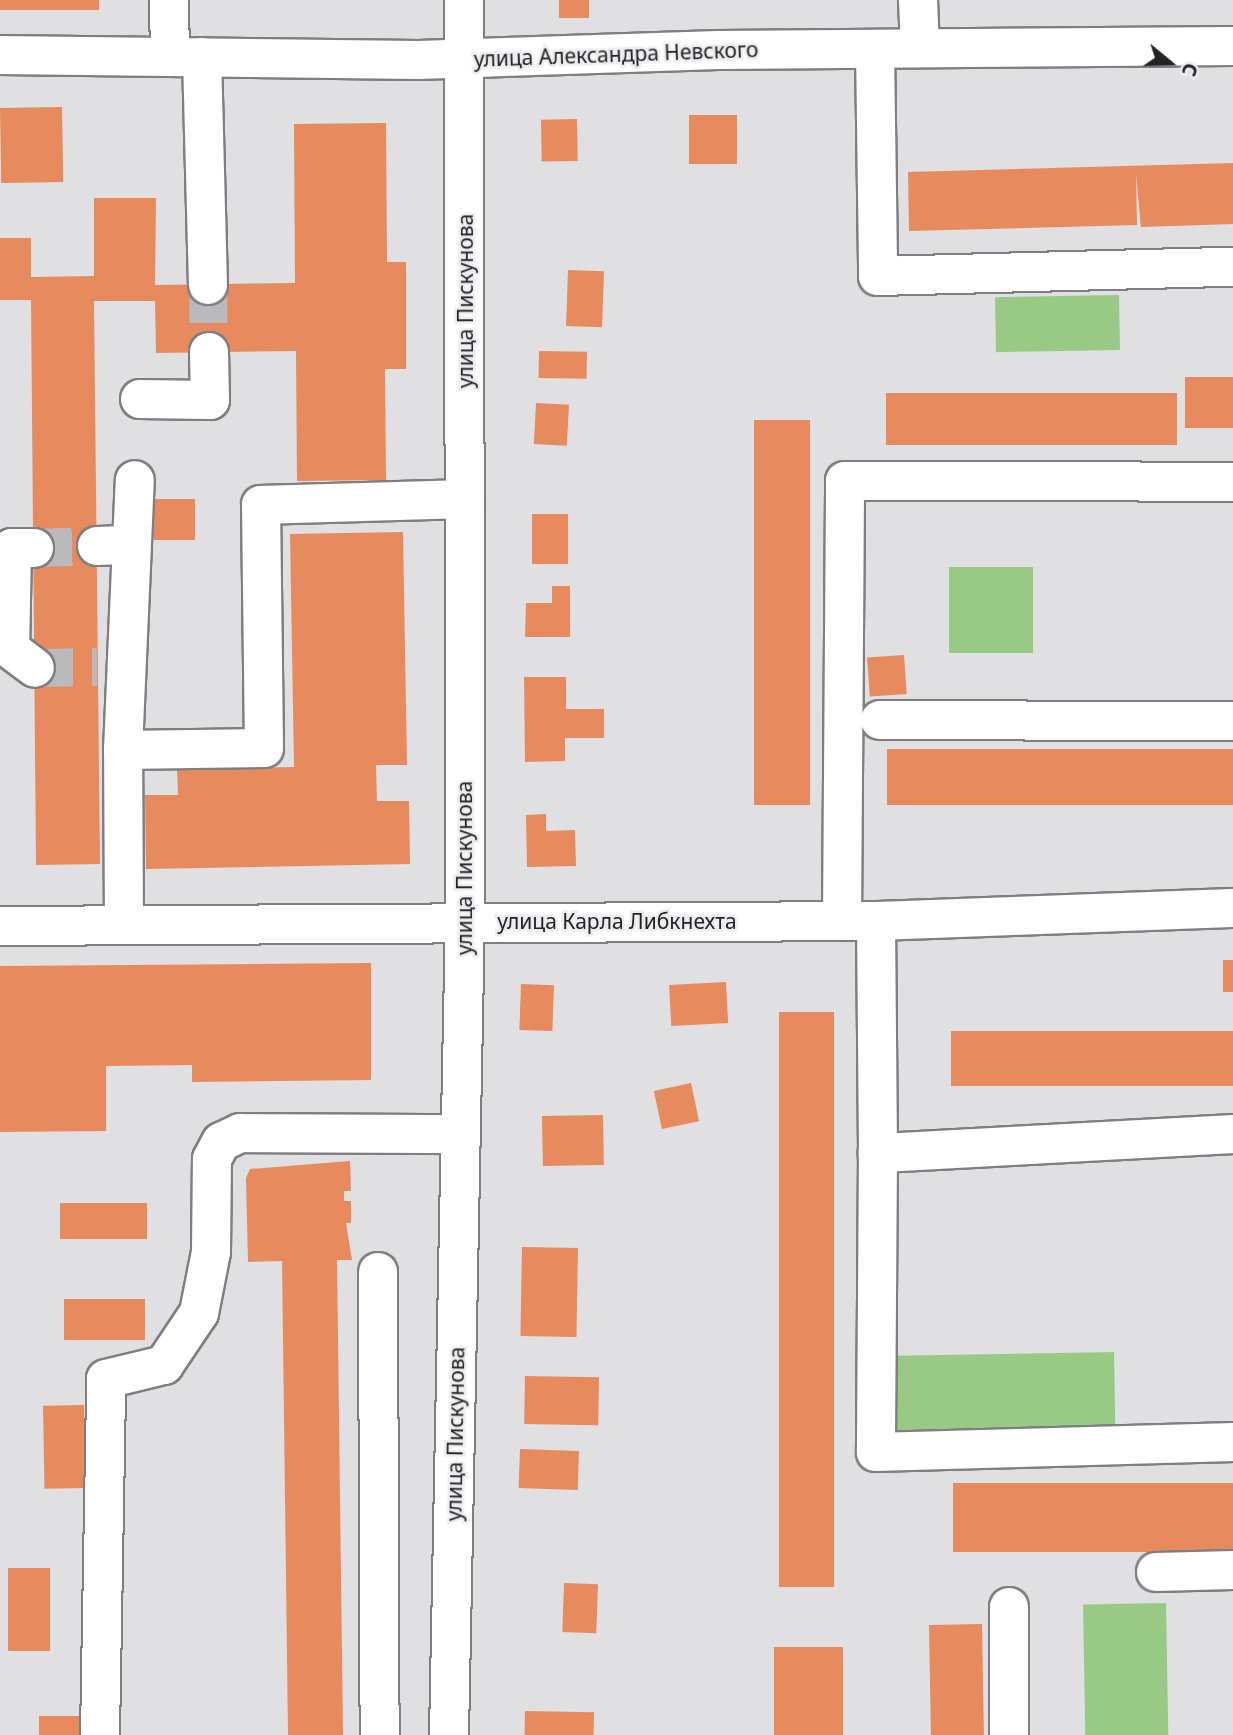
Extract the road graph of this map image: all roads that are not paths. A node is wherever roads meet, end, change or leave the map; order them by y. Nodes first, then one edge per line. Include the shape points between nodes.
1 (169, 0) edge
2 (464, 0) edge
3 (918, 0) edge
4 (1233, 46) edge
5 (920, 48) junction
6 (875, 49) junction
7 (0, 55) edge
8 (186, 57) junction
9 (465, 59) junction
10 (1233, 267) edge
11 (208, 285) tunnel mouth
12 (209, 352) tunnel mouth
13 (140, 399) dead end
14 (135, 480) dead end
15 (1233, 482) edge
16 (465, 499) junction
17 (34, 548) tunnel mouth
18 (34, 668) dead end
19 (880, 720) dead end
20 (1233, 721) edge
21 (123, 750) junction
22 (1233, 908) edge
23 (465, 920) junction
24 (859, 921) junction
25 (124, 925) junction
26 (0, 926) edge
27 (1233, 1133) edge
28 (461, 1134) junction
29 (878, 1153) junction
30 (378, 1272) dead end
31 (1233, 1442) edge
32 (1233, 1570) edge
33 (1156, 1572) dead end
34 (1009, 1607) dead end
35 (100, 1735) edge
36 (380, 1735) edge
37 (449, 1735) edge
38 (1009, 1735) edge

1 - 8 street
2 - 9 street, улица Пискунова
3 - 5 street
4 - 5 street, улица Александра Невского
5 - 6 street, улица Александра Невского
6 - 9 street, улица Александра Невского
6 - 10 street via 878,276
7 - 8 street, улица Александра Невского
8 - 9 street, улица Александра Невского
8 - 11 street
9 - 16 street, улица Пискунова
12 - 13 street via 210,400
14 - 21 street via 114,546 112,667
15 - 24 street via 845,481
16 - 21 street via 261,505 264,748
16 - 23 street, улица Пискунова
17 - 18 street via 12,548 10,649
19 - 20 street
21 - 25 street
22 - 24 street, улица Карла Либкнехта
23 - 24 street, улица Карла Либкнехта
23 - 25 street, улица Карла Либкнехта
23 - 28 street, улица Пискунова
24 - 29 street
25 - 26 street, улица Карла Либкнехта
27 - 29 street
28 - 35 street via 240,1133 221,1142 212,1159 211,1252 199,1313 164,1365 106,1379
28 - 37 street, улица Пискунова
29 - 31 street via 876,1452
30 - 36 street
32 - 33 street
34 - 38 street

